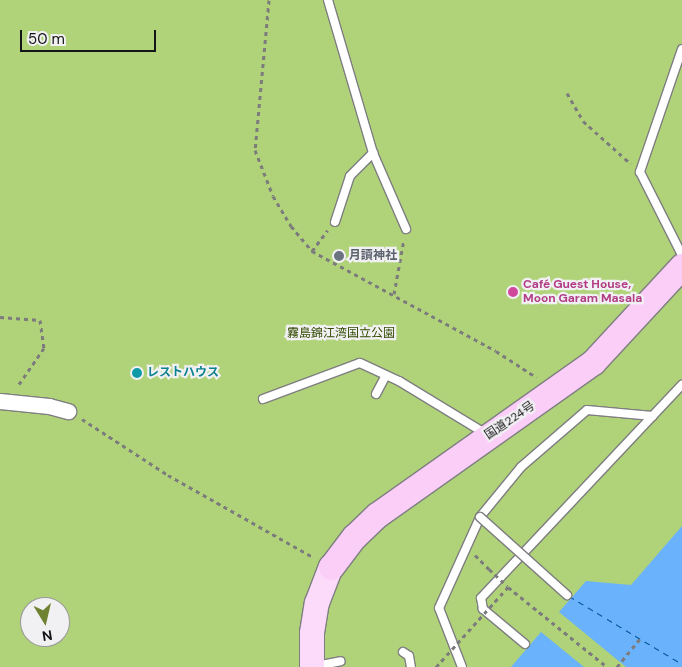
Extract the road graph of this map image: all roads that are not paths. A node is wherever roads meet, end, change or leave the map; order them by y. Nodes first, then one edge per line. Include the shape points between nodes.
1 (328, 0) edge
2 (682, 48) edge
3 (373, 153) junction
4 (334, 222) road end
5 (406, 229) road end
6 (682, 255) edge
7 (682, 266) edge
8 (386, 375) junction
9 (682, 385) edge
10 (376, 394) dead end
11 (263, 398) dead end
12 (3, 402) edge
13 (68, 411) road end
14 (653, 416) junction
15 (489, 435) junction
16 (480, 517) junction
17 (331, 567) joint
18 (567, 595) dead end
19 (525, 644) dead end
20 (403, 652) dead end
21 (341, 662) dead end
22 (312, 667) edge
23 (411, 667) edge
24 (462, 667) edge

1 - 3 lane
2 - 6 lane via 640,172
3 - 4 lane via 350,176
3 - 5 lane
7 - 15 highway, 国道224号 via 593,362
8 - 10 lane
8 - 11 lane via 360,363
8 - 15 lane
9 - 14 lane
12 - 13 street
14 - 16 lane via 587,410 521,467
14 - 19 lane via 482,598 483,609
15 - 17 highway, 国道224号 via 377,515 354,537
16 - 18 lane, bridge
16 - 24 lane via 439,608
17 - 22 main road via 317,603 312,633
20 - 23 lane via 410,656
21 - 22 lane

